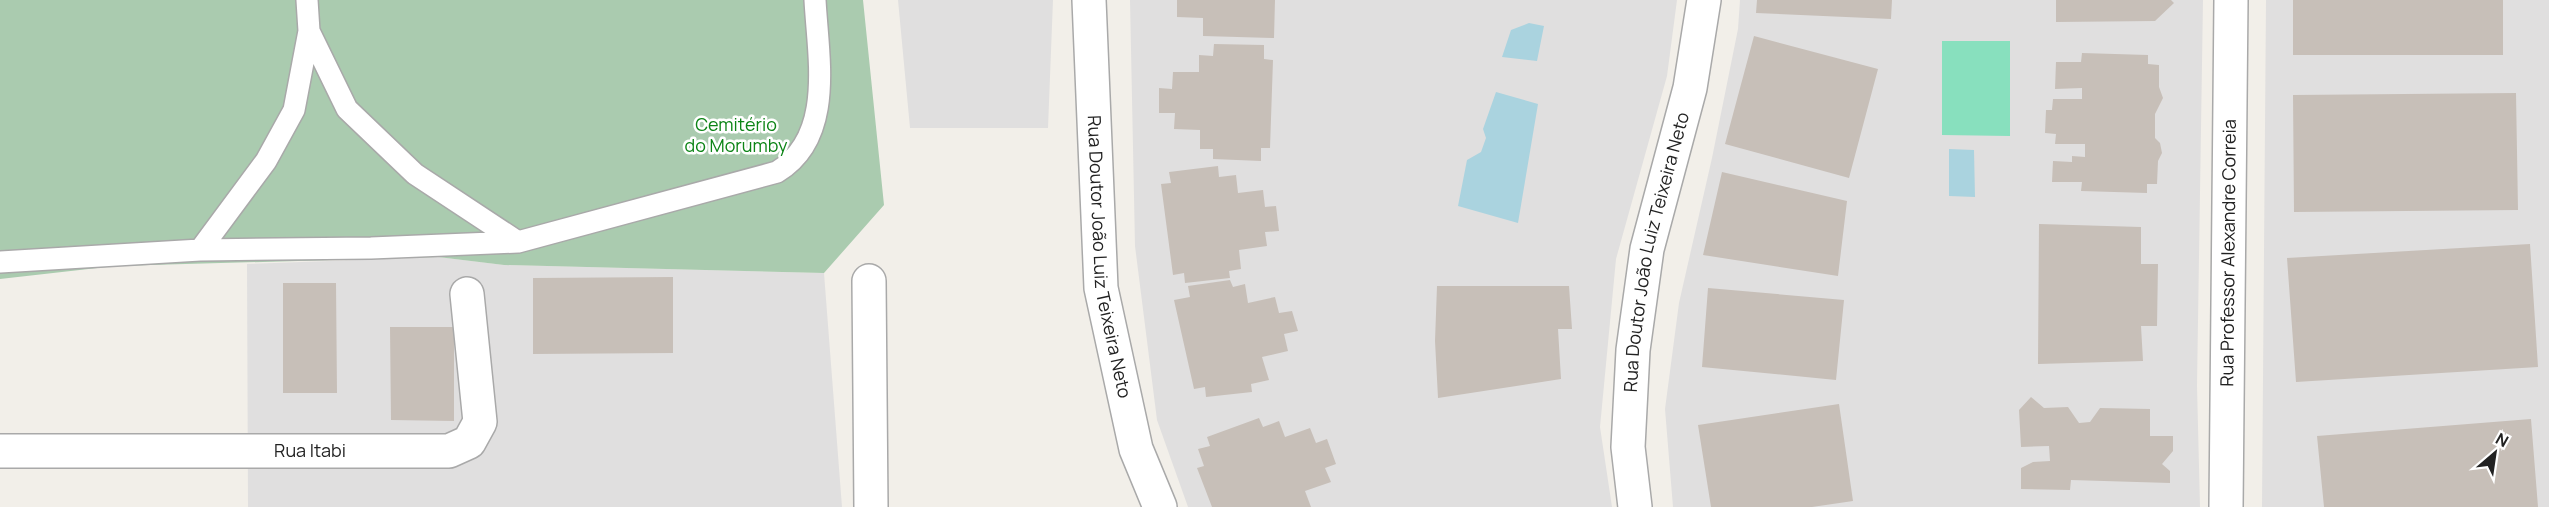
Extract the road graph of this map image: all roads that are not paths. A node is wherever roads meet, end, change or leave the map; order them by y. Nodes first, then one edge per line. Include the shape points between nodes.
1 (307, 0) edge
2 (815, 0) edge
3 (1089, 0) edge
4 (1704, 0) edge
5 (2231, 0) edge
6 (309, 31) junction
7 (518, 242) junction
8 (200, 250) junction
9 (0, 262) edge
10 (869, 280) dead end
11 (467, 294) dead end
12 (0, 451) edge
13 (872, 507) edge
14 (1160, 507) edge
15 (1635, 507) edge
16 (2226, 507) edge

1 - 6 lane
2 - 7 lane via 820,94 808,142 788,165 777,172
3 - 14 street, Rua Doutor João Luiz Teixeira Neto via 1101,288 1136,449
4 - 15 street, Rua Doutor João Luiz Teixeira Neto via 1690,88 1647,249 1632,350 1628,447
5 - 16 street, Rua Professor Alexandre Correia
6 - 7 lane via 347,110 415,174
6 - 8 lane via 294,110 266,161
7 - 8 lane
8 - 9 lane
10 - 13 street
11 - 12 street, Rua Itabi via 480,422 469,442 449,451

